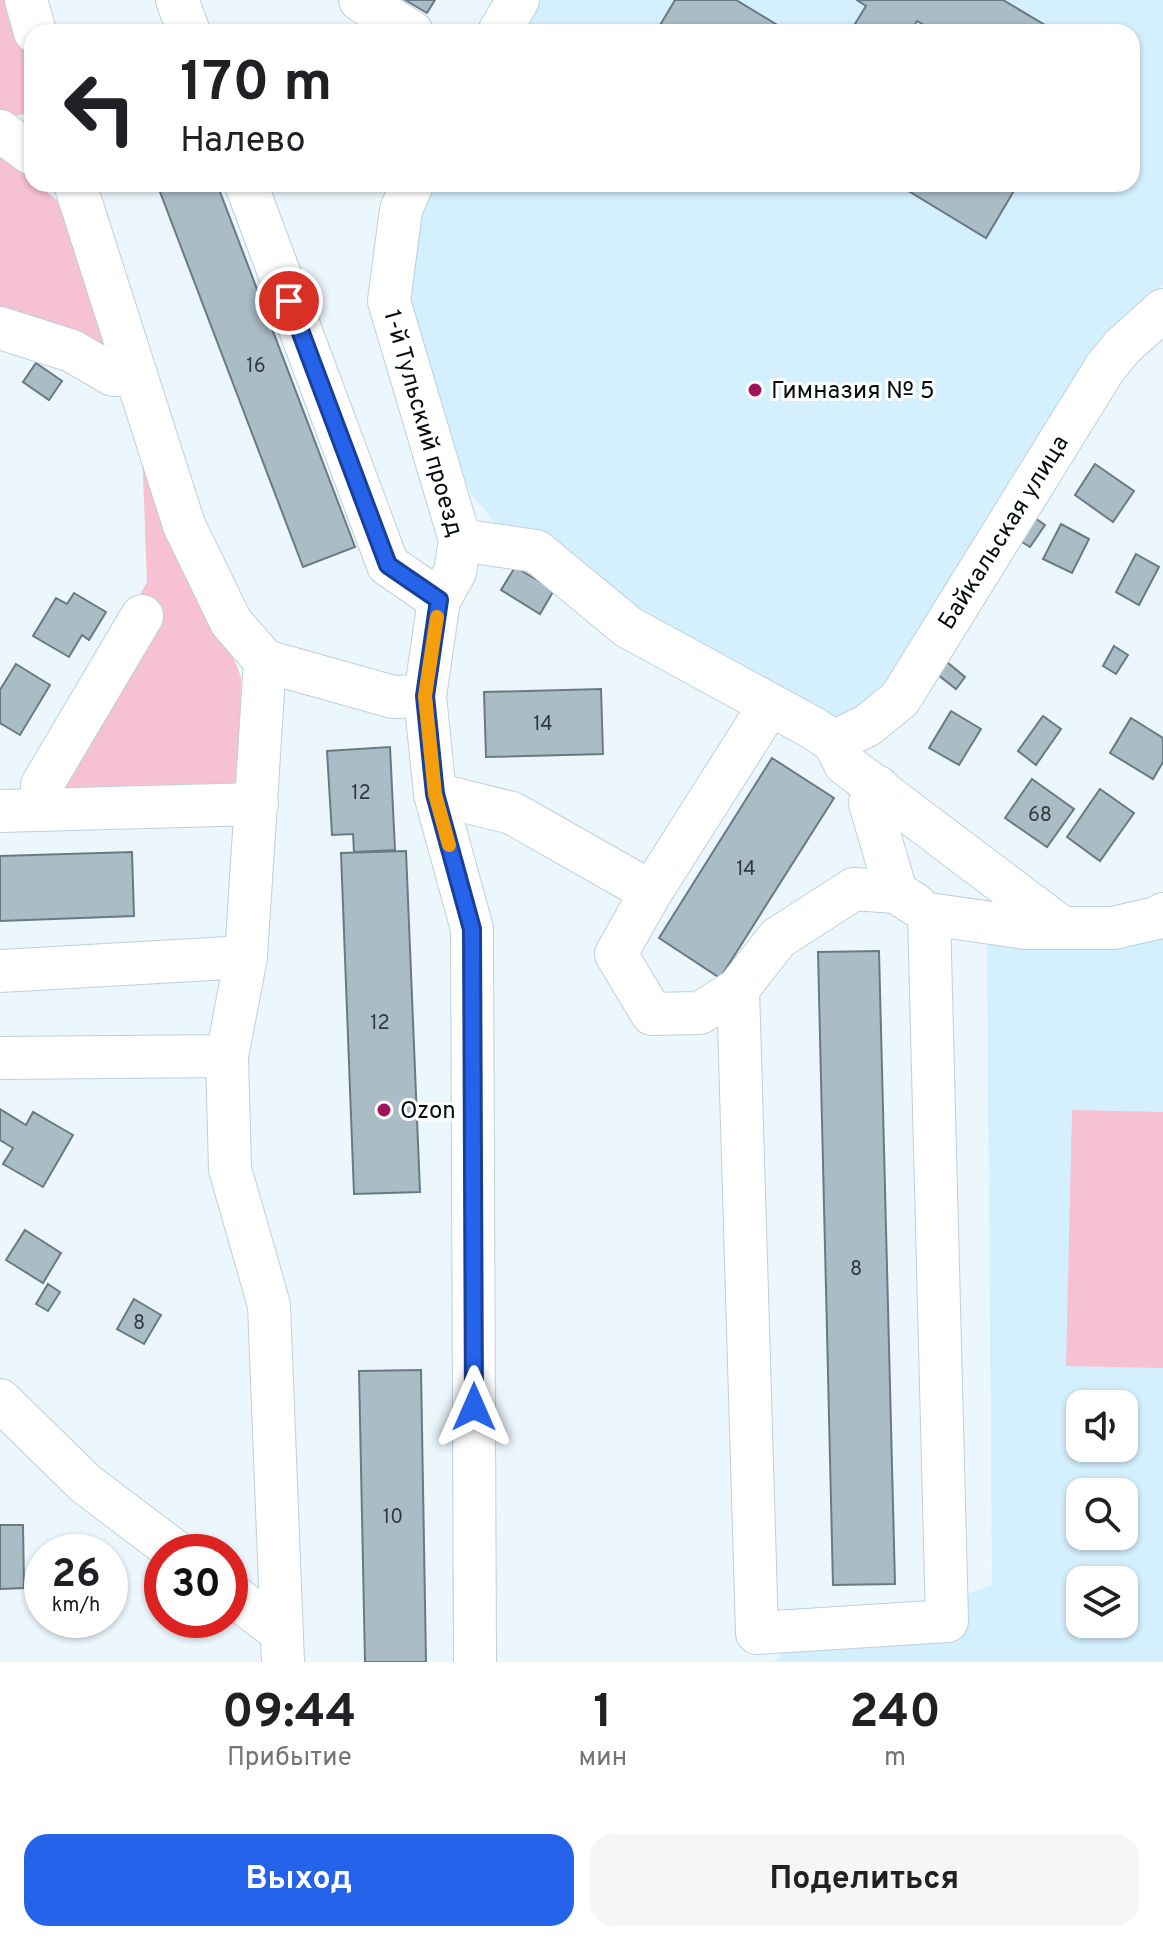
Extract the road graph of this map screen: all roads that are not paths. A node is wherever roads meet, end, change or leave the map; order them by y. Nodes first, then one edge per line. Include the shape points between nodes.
1 (26, 0) edge
2 (177, 0) edge
3 (360, 0) edge
4 (518, 0) edge
5 (33, 24) edge
6 (186, 24) edge
7 (399, 24) edge
8 (504, 24) edge
9 (0, 131) edge
10 (24, 148) edge
11 (77, 192) edge
12 (249, 192) edge
13 (409, 192) edge
14 (1163, 310) edge
15 (0, 328) edge
16 (136, 374) junction
17 (460, 540) junction
18 (439, 600) junction
19 (142, 616) dead end
20 (265, 661) junction
21 (425, 696) junction
22 (769, 706) junction
23 (834, 742) junction
24 (878, 787) junction
25 (435, 794) junction
26 (257, 804) junction
27 (41, 810) junction
28 (0, 811) edge
29 (651, 892) junction
30 (912, 903) junction
31 (1163, 914) edge
32 (1061, 927) junction
33 (246, 957) junction
34 (0, 971) edge
35 (738, 989) junction
36 (227, 1056) junction
37 (0, 1058) edge
38 (0, 1400) edge
39 (152, 1534) edge
40 (248, 1611) edge
41 (283, 1647) edge
42 (757, 1648) edge
43 (475, 1662) edge

1 - 5 street
2 - 6 street
3 - 7 street
4 - 8 street
9 - 10 street
11 - 16 street
12 - 18 street via 388,565
13 - 17 street, 1-й Тульский проезд via 401,210 389,301
14 - 23 street, Байкальская улица via 1105,368 900,699 868,725
15 - 16 street via 72,351 113,375
16 - 20 street via 184,525 231,622
17 - 18 street, 1-й Тульский проезд via 455,572
17 - 22 street via 536,551 628,627
18 - 21 street, 1-й Тульский проезд
19 - 27 street via 42,785
20 - 21 street via 393,697
20 - 26 street
21 - 25 street, 1-й Тульский проезд
22 - 23 street
22 - 29 street
23 - 24 street via 845,764
24 - 30 street via 870,803
24 - 32 street
25 - 29 street via 512,813
25 - 43 street, 1-й Тульский проезд via 472,929
26 - 27 street
26 - 33 street
27 - 28 street
29 - 35 street via 616,954 652,1014 700,1013
30 - 32 street via 1026,928
30 - 35 street via 854,889 778,938
30 - 42 street via 947,1621
31 - 32 street via 1113,928
33 - 34 street
33 - 36 street
35 - 42 street
36 - 37 street
36 - 41 street via 230,1169 269,1305
38 - 39 street via 86,1484
40 - 41 street

